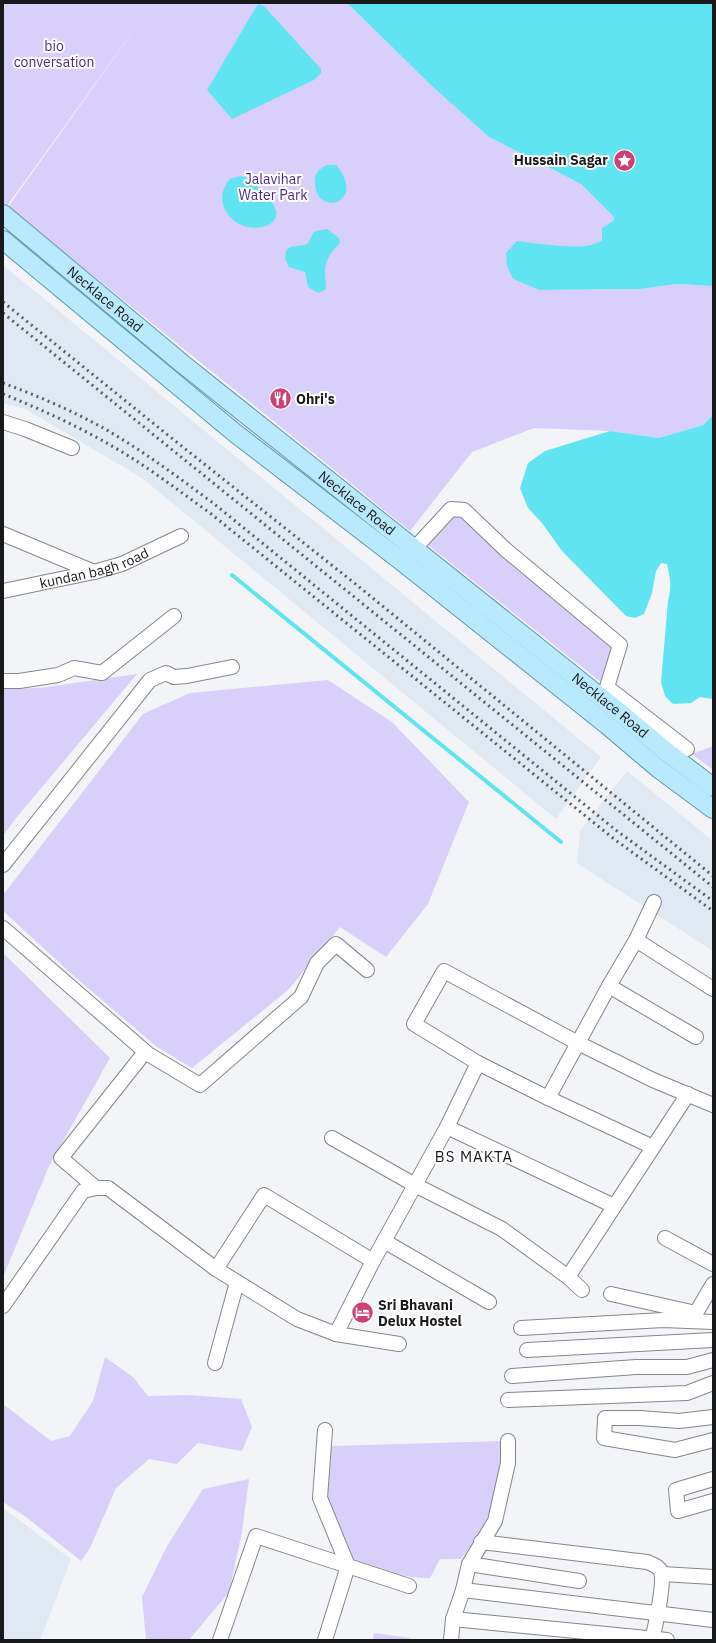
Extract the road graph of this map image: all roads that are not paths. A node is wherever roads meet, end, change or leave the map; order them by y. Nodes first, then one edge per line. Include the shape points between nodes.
1 (3, 214) edge
2 (3, 240) edge
3 (184, 365) junction
4 (172, 381) junction
5 (224, 396) junction
6 (210, 413) junction
7 (3, 422) edge
8 (72, 448) dead end
9 (3, 534) edge
10 (181, 536) dead end
11 (414, 549) junction
12 (94, 572) junction
13 (3, 591) edge
14 (174, 616) dead end
15 (232, 667) dead end
16 (3, 681) edge
17 (613, 718) junction
18 (687, 749) dead end
19 (713, 787) edge
20 (713, 809) edge
21 (3, 865) edge
22 (654, 902) dead end
23 (3, 928) edge
24 (636, 940) junction
25 (366, 970) dead end
26 (609, 986) junction
27 (713, 990) edge
28 (696, 1036) dead end
29 (578, 1043) junction
30 (146, 1052) junction
31 (478, 1063) junction
32 (688, 1094) junction
33 (548, 1098) junction
34 (713, 1105) edge
35 (447, 1127) junction
36 (332, 1138) dead end
37 (653, 1147) junction
38 (415, 1185) junction
39 (96, 1188) junction
40 (614, 1206) junction
41 (665, 1238) dead end
42 (384, 1241) junction
43 (373, 1261) junction
44 (713, 1264) edge
45 (216, 1269) junction
46 (568, 1277) junction
47 (237, 1282) junction
48 (713, 1284) edge
49 (582, 1290) dead end
50 (611, 1294) dead end
51 (489, 1302) dead end
52 (3, 1306) edge
53 (696, 1312) junction
54 (713, 1317) edge
55 (713, 1322) edge
56 (521, 1328) dead end
57 (336, 1334) junction
58 (713, 1340) edge
59 (400, 1344) dead end
60 (527, 1350) dead end
61 (713, 1360) edge
62 (215, 1364) dead end
63 (512, 1376) dead end
64 (713, 1383) edge
65 (508, 1400) dead end
66 (713, 1417) edge
67 (325, 1430) dead end
68 (713, 1440) edge
69 (508, 1441) dead end
70 (713, 1478) edge
71 (713, 1501) edge
72 (481, 1542) junction
73 (469, 1564) junction
74 (348, 1566) junction
75 (662, 1574) junction
76 (713, 1577) edge
77 (579, 1581) dead end
78 (409, 1586) dead end
79 (463, 1590) junction
80 (658, 1614) junction
81 (453, 1619) junction
82 (713, 1620) edge
83 (652, 1639) edge
84 (220, 1640) edge
85 (325, 1640) edge
86 (451, 1640) edge
87 (667, 1640) edge

1 - 3 main road, Necklace Road
2 - 4 main road, Necklace Road
3 - 4 main road
3 - 5 main road, Necklace Road
4 - 6 main road, Necklace Road
5 - 6 main road
5 - 11 main road, Necklace Road
6 - 17 main road, Necklace Road
7 - 8 street
9 - 12 street
10 - 12 street, kundan bagh road via 122,564
11 - 17 main road, Necklace Road
11 - 18 street via 452,509 464,510 506,550 620,645 608,687
12 - 13 street, kundan bagh road
14 - 16 street via 102,673 74,668 58,675
15 - 21 street via 187,676 174,677 166,673 150,680
17 - 19 main road, Necklace Road via 668,753
17 - 20 main road, Necklace Road via 659,769
22 - 24 street
23 - 30 street
24 - 26 street
24 - 27 street
25 - 30 street via 336,944 318,962 301,998 200,1085
26 - 28 street
26 - 29 street
29 - 31 street via 444,971 414,1024
29 - 32 street via 653,1080
29 - 33 street
30 - 39 street via 61,1158
31 - 33 street
31 - 35 street
32 - 34 street
32 - 37 street
33 - 37 street
35 - 38 street
35 - 40 street
36 - 38 street
37 - 40 street
38 - 42 street
38 - 46 street via 502,1229
39 - 45 street via 108,1188
39 - 52 street via 83,1191
40 - 46 street
41 - 44 street
42 - 43 street
42 - 51 street
43 - 45 street via 264,1195
43 - 57 street
45 - 47 street
46 - 49 street
47 - 57 street via 297,1319
47 - 62 street
48 - 53 street
50 - 53 street
53 - 54 street
55 - 56 street via 663,1320
57 - 59 street
58 - 60 street
61 - 63 street via 687,1367 636,1367
64 - 65 street via 687,1393
66 - 68 street via 679,1421 605,1418 604,1438 675,1450
67 - 74 street via 320,1498
69 - 72 street via 508,1463 495,1521
70 - 71 street via 676,1490 678,1511
72 - 73 street
72 - 75 street via 647,1562 659,1567
73 - 77 street
73 - 79 street
74 - 78 street
74 - 84 street via 256,1536
74 - 85 street
75 - 76 street
75 - 80 street
79 - 80 street
79 - 81 street
80 - 82 street
80 - 83 street
81 - 83 street
81 - 86 street
83 - 87 street

